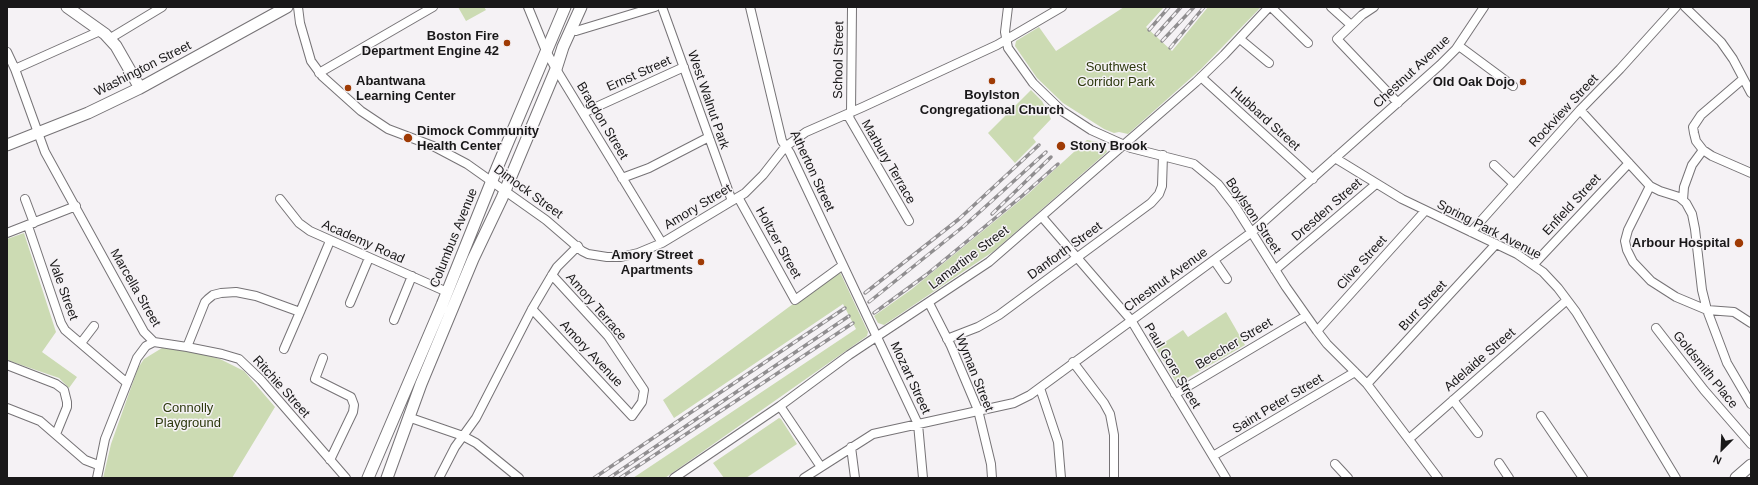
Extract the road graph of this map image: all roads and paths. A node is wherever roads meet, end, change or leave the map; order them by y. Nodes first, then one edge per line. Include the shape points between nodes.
1 (68, 7) edge
2 (162, 7) edge
3 (287, 7) edge
4 (298, 7) edge
5 (433, 7) edge
6 (528, 7) edge
7 (565, 7) edge
8 (582, 7) edge
9 (655, 7) edge
10 (662, 7) edge
11 (750, 7) edge
12 (852, 7) edge
13 (1008, 7) edge
14 (1062, 7) edge
15 (1270, 7) edge
16 (1331, 7) edge
17 (1374, 7) edge
18 (1484, 7) edge
19 (1676, 7) edge
20 (1685, 7) edge
21 (1351, 25) junction
22 (571, 29) junction
23 (100, 31) junction
24 (109, 39) junction
25 (1240, 39) junction
26 (1006, 40) junction
27 (1308, 42) dead end
28 (1458, 46) junction
29 (546, 51) junction
30 (7, 52) edge
31 (1269, 62) dead end
32 (684, 67) junction
33 (15, 69) junction
34 (556, 69) junction
35 (319, 73) junction
36 (1201, 77) junction
37 (1743, 78) junction
38 (1513, 86) dead end
39 (140, 88) junction
40 (1751, 93) edge
41 (1398, 103) junction
42 (1580, 110) junction
43 (583, 113) junction
44 (849, 113) junction
45 (37, 133) junction
46 (709, 137) junction
47 (7, 145) edge
48 (1124, 145) junction
49 (785, 147) junction
50 (1703, 150) junction
51 (1164, 155) junction
52 (1335, 158) junction
53 (1629, 163) junction
54 (1494, 165) dead end
55 (1751, 173) edge
56 (622, 178) junction
57 (1313, 179) junction
58 (492, 180) junction
59 (1376, 184) junction
60 (1514, 184) junction
61 (1650, 186) junction
62 (505, 190) junction
63 (25, 199) dead end
64 (280, 199) dead end
65 (735, 199) junction
66 (1683, 200) junction
67 (76, 206) junction
68 (1425, 211) junction
69 (1042, 217) junction
70 (909, 222) dead end
71 (31, 224) junction
72 (1252, 232) junction
73 (1471, 232) junction
74 (7, 233) edge
75 (330, 241) junction
76 (662, 243) junction
77 (1496, 244) junction
78 (578, 246) junction
79 (1077, 257) junction
80 (369, 258) junction
81 (1214, 260) junction
82 (1534, 264) junction
83 (843, 265) junction
84 (1275, 270) junction
85 (552, 275) junction
86 (412, 276) junction
87 (1227, 279) dead end
88 (447, 292) junction
89 (1568, 300) junction
90 (350, 303) dead end
91 (929, 303) junction
92 (532, 309) junction
93 (1707, 310) junction
94 (300, 312) junction
95 (1306, 316) junction
96 (394, 320) dead end
97 (1131, 320) junction
98 (1751, 323) edge
99 (94, 326) dead end
100 (1656, 328) dead end
101 (1317, 332) junction
102 (878, 337) junction
103 (947, 339) junction
104 (154, 342) junction
105 (81, 343) junction
106 (187, 347) junction
107 (284, 349) dead end
108 (323, 358) dead end
109 (1073, 362) junction
110 (7, 365) edge
111 (1354, 372) junction
112 (127, 383) junction
113 (1367, 384) junction
114 (1040, 388) junction
115 (1175, 394) junction
116 (1453, 400) junction
117 (1751, 404) edge
118 (780, 406) junction
119 (7, 408) edge
120 (978, 410) junction
121 (632, 416) joint
122 (1541, 416) dead end
123 (408, 417) junction
124 (918, 424) junction
125 (1478, 433) dead end
126 (56, 434) junction
127 (463, 436) junction
128 (1409, 439) junction
129 (1751, 444) edge
130 (850, 447) junction
131 (1213, 456) junction
132 (330, 460) junction
133 (1499, 463) dead end
134 (1336, 464) dead end
135 (98, 465) junction
136 (1751, 466) edge
137 (820, 467) junction
138 (1222, 477) edge
139 (97, 478) edge
140 (346, 478) edge
141 (368, 478) edge
142 (387, 478) edge
143 (439, 478) edge
144 (519, 478) edge
145 (674, 478) edge
146 (804, 478) edge
147 (855, 478) edge
148 (922, 478) edge
149 (992, 478) edge
150 (1061, 478) edge
151 (1114, 478) edge
152 (1348, 478) edge
153 (1438, 478) edge
154 (1509, 478) edge
155 (1582, 478) edge
156 (1676, 478) edge
157 (1738, 478) edge

1 - 23 main road
2 - 24 street
3 - 39 main road, Washington Street
4 - 35 street, Dimock Street via 308,53
5 - 35 street
6 - 29 street, Bragdon Street
7 - 29 main road, Columbus Avenue
8 - 22 main road, Columbus Avenue
9 - 22 street via 576,31
10 - 32 street, West Walnut Park
11 - 49 street, Atherton Street
12 - 44 street, School Street
13 - 26 street, Boylston Street
14 - 26 street, Amory Street
15 - 25 street, Lamartine Street
15 - 27 street
16 - 21 street
17 - 21 street
18 - 28 street, Chestnut Avenue
19 - 42 street, Rockview Street
20 - 37 street via 1720,42
21 - 41 street via 1337,39
22 - 34 main road, Columbus Avenue
23 - 24 main road
23 - 33 street
24 - 39 main road via 116,46
25 - 31 street
25 - 36 street, Lamartine Street
26 - 44 street, Amory Street
26 - 48 street, Boylston Street via 1008,48 1026,74 1058,107 1085,126
28 - 38 street
28 - 41 street, Chestnut Avenue
29 - 34 street, Bragdon Street
29 - 58 main road, Columbus Avenue
30 - 33 street, Marcella Street
32 - 43 street, Ernst Street
32 - 46 street, West Walnut Park
33 - 45 street, Marcella Street
34 - 43 street, Bragdon Street
34 - 62 main road, Columbus Avenue
35 - 58 street, Dimock Street via 379,124 445,152
36 - 48 street, Lamartine Street
36 - 57 street, Hubbard Street
37 - 40 street
37 - 50 street via 1710,106 1693,127 1696,141
39 - 45 main road, Washington Street via 88,113
41 - 52 street, Chestnut Avenue
42 - 53 street
42 - 60 street, Rockview Street
43 - 56 street, Bragdon Street
44 - 49 street, Amory Street via 811,129
44 - 70 street, Marbury Terrace
45 - 47 main road, Washington Street
45 - 67 street, Marcella Street
46 - 56 street via 649,168
46 - 65 street, West Walnut Park
48 - 51 street, Boylston Street
48 - 69 street, Lamartine Street
49 - 65 street, Amory Street via 763,175
49 - 83 street, Atherton Street
50 - 55 street
50 - 66 street via 1692,165 1684,187
51 - 72 street, Boylston Street via 1194,164 1209,174
51 - 79 street, Danforth Street via 1162,186 1154,201
52 - 57 street, Chestnut Avenue
52 - 59 street, Spring Park Avenue
53 - 61 street
53 - 82 street, Enfield Street
54 - 60 street
56 - 76 street, Bragdon Street
57 - 72 street, Chestnut Avenue
58 - 62 street, Dimock Street
58 - 88 main road, Columbus Avenue
59 - 68 street, Spring Park Avenue
59 - 84 street, Dresden Street
60 - 73 street, Rockview Street
61 - 66 street
61 - 93 street via 1628,230 1625,241 1627,250 1633,262 1651,281 1676,297
62 - 78 street, Dimock Street
62 - 123 main road, Columbus Avenue via 473,259
63 - 71 street, Vale Street
64 - 75 street, Academy Road via 299,223
65 - 76 street, Amory Street
65 - 83 street, Holtzer Street via 796,300
66 - 93 street via 1692,214
67 - 71 street
67 - 104 street, Marcella Street via 144,332
68 - 73 street, Spring Park Avenue
68 - 101 street, Clive Street
69 - 79 street, Paul Gore Street
69 - 91 street, Lamartine Street via 989,262
71 - 74 street
71 - 105 street, Vale Street via 60,323
72 - 81 street, Chestnut Avenue
72 - 84 street, Boylston Street
73 - 77 street, Spring Park Avenue
75 - 80 street, Academy Road
75 - 94 street
76 - 78 street, Amory Street via 621,257 588,254
77 - 82 street, Spring Park Avenue
77 - 113 street, Burr Street
78 - 85 street
79 - 97 street, Paul Gore Street
79 - 103 street, Danforth Street via 999,315 978,328
80 - 86 street, Academy Road
80 - 90 street
81 - 87 street
81 - 97 street, Chestnut Avenue
82 - 89 street, Spring Park Avenue via 1551,279
83 - 102 street, Atherton Street
84 - 95 street, Boylston Street
85 - 92 street
85 - 121 street, Amory Terrace via 608,336 644,390 642,402
86 - 88 street, Academy Road
86 - 96 street
88 - 141 main road, Columbus Avenue
89 - 116 street, Adelaide Street
89 - 156 street, Spring Park Avenue
91 - 102 street, Lamartine Street
91 - 103 street, Wyman Street
92 - 121 street, Amory Avenue
92 - 127 street via 476,418
93 - 98 street via 1734,312
93 - 117 street via 1727,362
94 - 106 street via 256,296 236,292 217,294 208,299
94 - 107 street
95 - 101 street, Boylston Street
95 - 115 street, Beecher Street
97 - 109 street, Chestnut Avenue
97 - 115 street, Paul Gore Street
99 - 105 street
100 - 129 street, Goldsmith Place via 1704,390
101 - 111 street, Boylston Street
102 - 118 street, Lamartine Street
102 - 124 street, Mozart Street
103 - 120 street, Wyman Street
104 - 106 street, Ritchie Street
104 - 112 street, Marcella Street via 146,346 137,358
105 - 112 street, Vale Street
106 - 132 street, Ritchie Street via 238,359 262,380
108 - 132 street via 315,379 351,397 354,405
109 - 114 street, Chestnut Avenue
109 - 151 street via 1110,414 1114,435
110 - 126 street via 56,384 64,390 67,407
111 - 113 street, Boylston Street
111 - 131 street, Saint Peter Street
112 - 135 street, Marcella Street via 104,439
113 - 128 street, Boylston Street
114 - 120 street, Chestnut Avenue via 1018,402
114 - 150 street via 1058,442
115 - 131 street, Paul Gore Street
116 - 125 street
116 - 128 street, Adelaide Street
118 - 137 street
118 - 145 street, Lamartine Street
119 - 126 street via 40,421
120 - 124 street, Chestnut Avenue
120 - 149 street, Wyman Street
122 - 155 street
123 - 127 street
123 - 142 main road, Columbus Avenue
124 - 130 street, Chestnut Avenue via 873,434
124 - 148 street, Mozart Street
126 - 135 street via 84,460
127 - 143 street
127 - 144 street via 476,443
128 - 153 street, Boylston Street
130 - 137 street, Chestnut Avenue
130 - 147 street
131 - 138 street, Paul Gore Street
132 - 140 street, Ritchie Street
133 - 154 street
134 - 152 street
135 - 139 street, Marcella Street
136 - 157 main road
137 - 146 street, Chestnut Avenue

